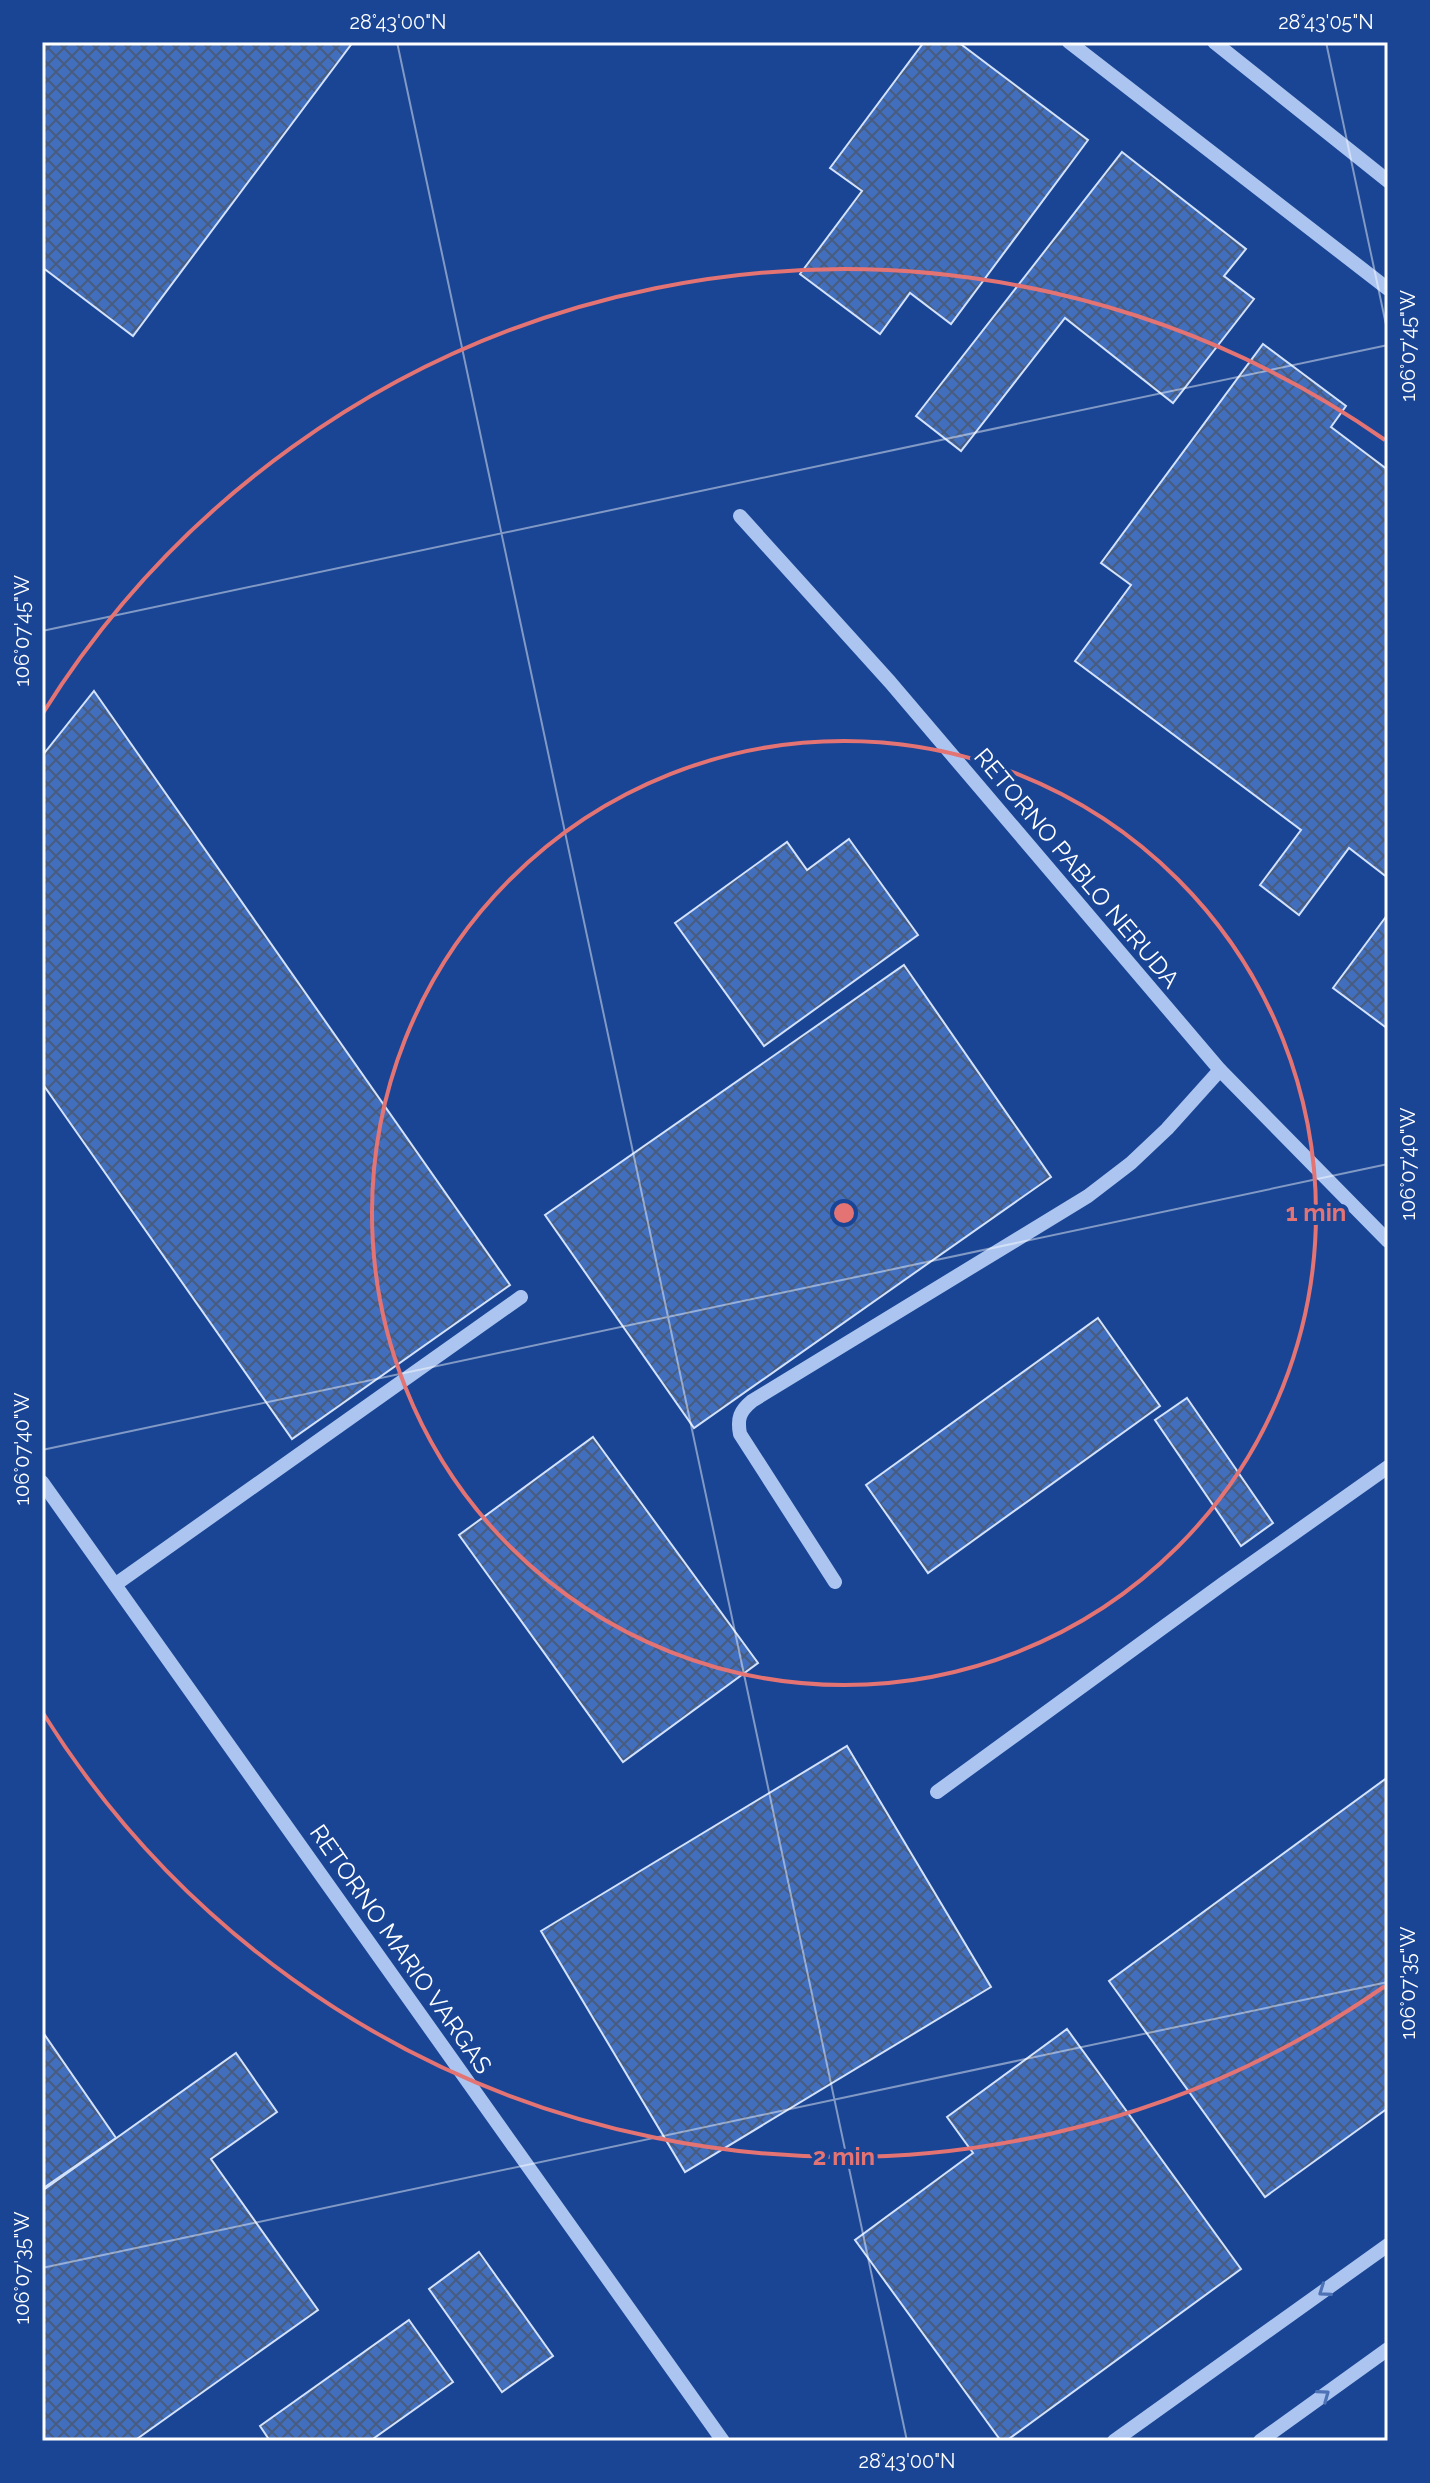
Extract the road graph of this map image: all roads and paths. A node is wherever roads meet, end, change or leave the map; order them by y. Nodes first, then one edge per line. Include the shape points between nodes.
1 (1069, 42) edge
2 (1214, 42) edge
3 (1388, 181) edge
4 (1388, 289) edge
5 (740, 516) dead end
6 (1220, 1070) junction
7 (1388, 1241) edge
8 (521, 1297) dead end
9 (1388, 1467) edge
10 (42, 1482) edge
11 (835, 1582) dead end
12 (116, 1584) junction
13 (937, 1792) dead end
14 (1388, 2245) edge
15 (1388, 2349) edge
16 (723, 2441) edge
17 (1114, 2441) edge
18 (1260, 2441) edge

1 - 4 street
2 - 3 street
5 - 6 street, RETORNO PABLO NERUDA via 890,682
6 - 7 street, RETORNO PABLO NERUDA
6 - 11 street via 1167,1129 1088,1196 741,1410 740,1434
8 - 12 street
9 - 13 street
10 - 12 street, RETORNO MARIO VARGAS
12 - 16 street, RETORNO MARIO VARGAS
14 -> 17 street
18 -> 15 street

